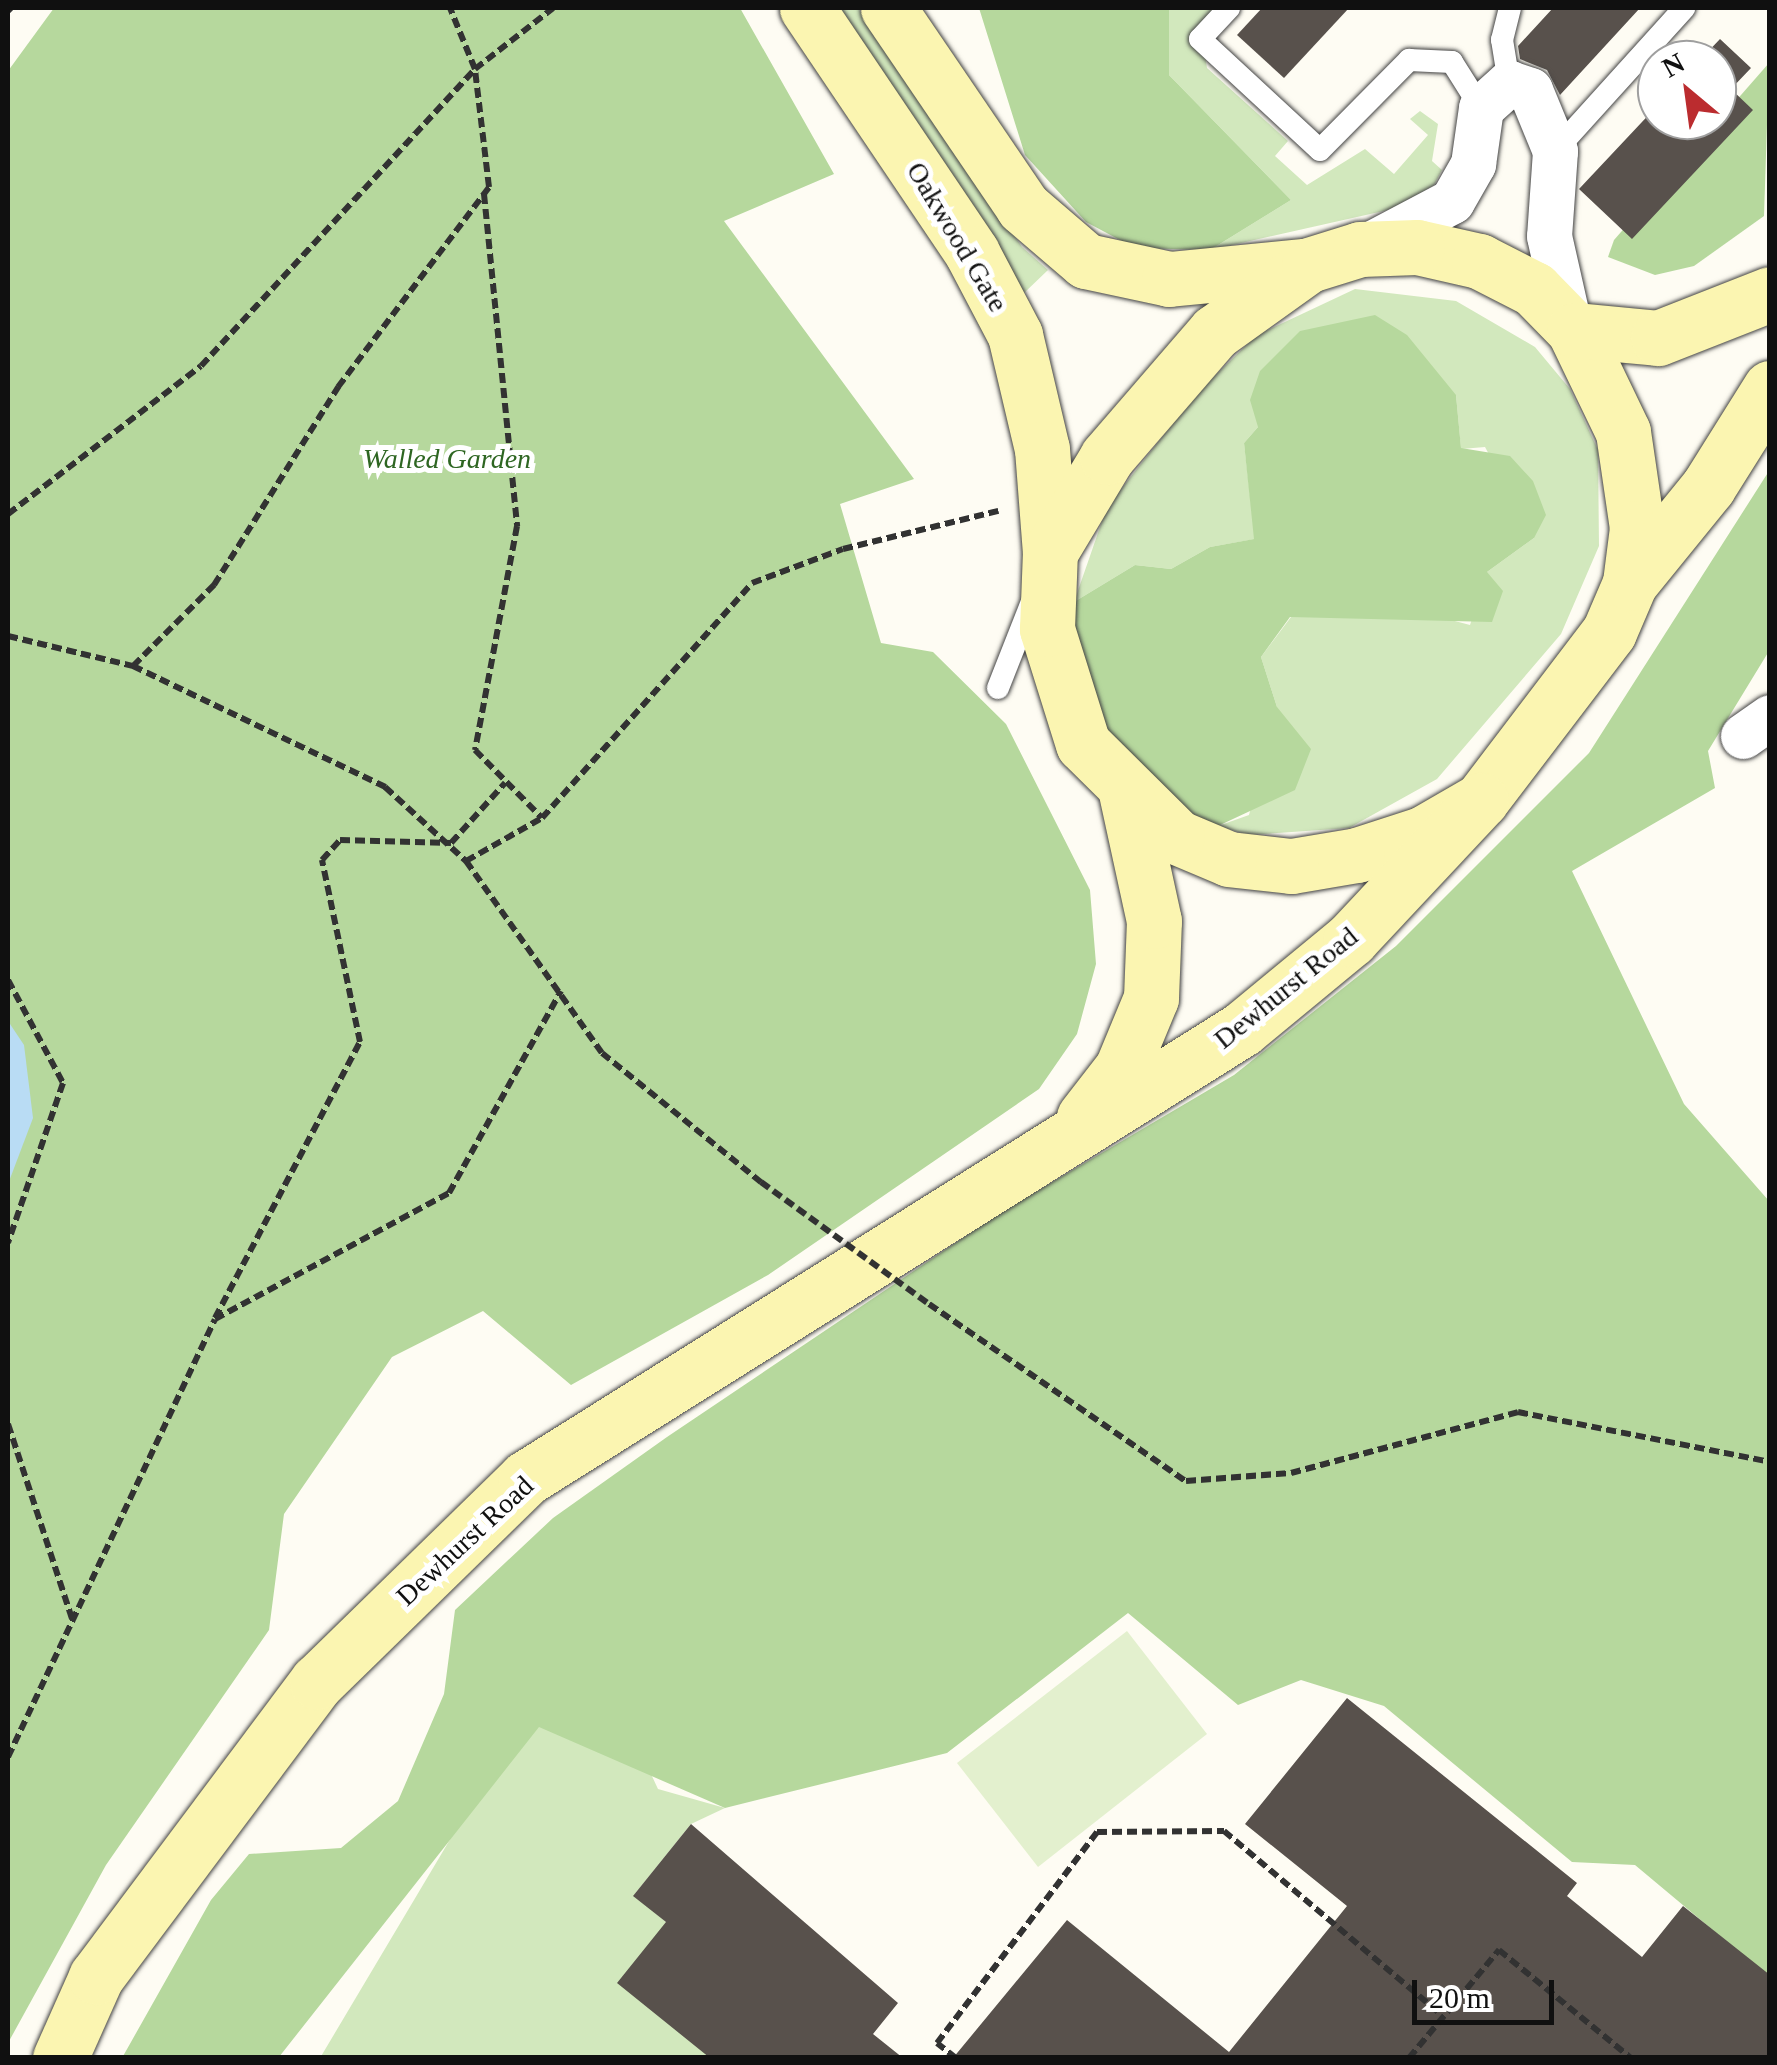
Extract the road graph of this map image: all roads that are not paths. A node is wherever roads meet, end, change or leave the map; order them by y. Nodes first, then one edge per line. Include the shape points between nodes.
1 (806, 8) edge
2 (888, 8) edge
3 (1229, 8) edge
4 (1510, 8) edge
5 (1684, 8) edge
6 (1495, 96) junction
7 (1555, 151) junction
8 (1360, 249) junction
9 (1309, 265) junction
10 (1770, 294) edge
11 (1572, 327) junction
12 (1770, 388) edge
13 (1048, 564) junction
14 (1630, 582) junction
15 (998, 688) dead end
16 (1126, 793) junction
17 (1481, 800) junction
18 (1064, 1144) junction
19 (60, 2058) edge

1 - 13 street, Oakwood Gate via 972,253 1015,335 1042,449
2 - 9 street via 1023,206 1086,261 1169,279
3 - 6 lane via 1200,39 1320,150 1409,60 1452,62
4 - 6 lane
5 - 7 lane
6 - 7 street via 1530,90 1545,112
6 - 8 street via 1473,164 1452,201
7 - 11 street via 1549,236
8 - 9 street
8 - 11 street via 1417,246 1480,261 1534,289
9 - 13 street via 1215,332 1106,457
10 - 11 street via 1658,338
11 - 14 street via 1624,432 1637,528
12 - 14 street via 1708,487
13 - 15 lane via 1020,619
13 - 16 street, Oakwood Gate via 1058,686 1083,744
14 - 17 street, Dewhurst Road via 1609,632
16 - 17 street, Oakwood Gate via 1178,838 1229,859 1291,866 1422,834
16 - 18 street, Dewhurst Road via 1154,920 1150,998 1122,1068
17 - 18 street, Dewhurst Road via 1351,940 1242,1029
18 - 19 street, Dewhurst Road via 526,1478 318,1682 96,1977

